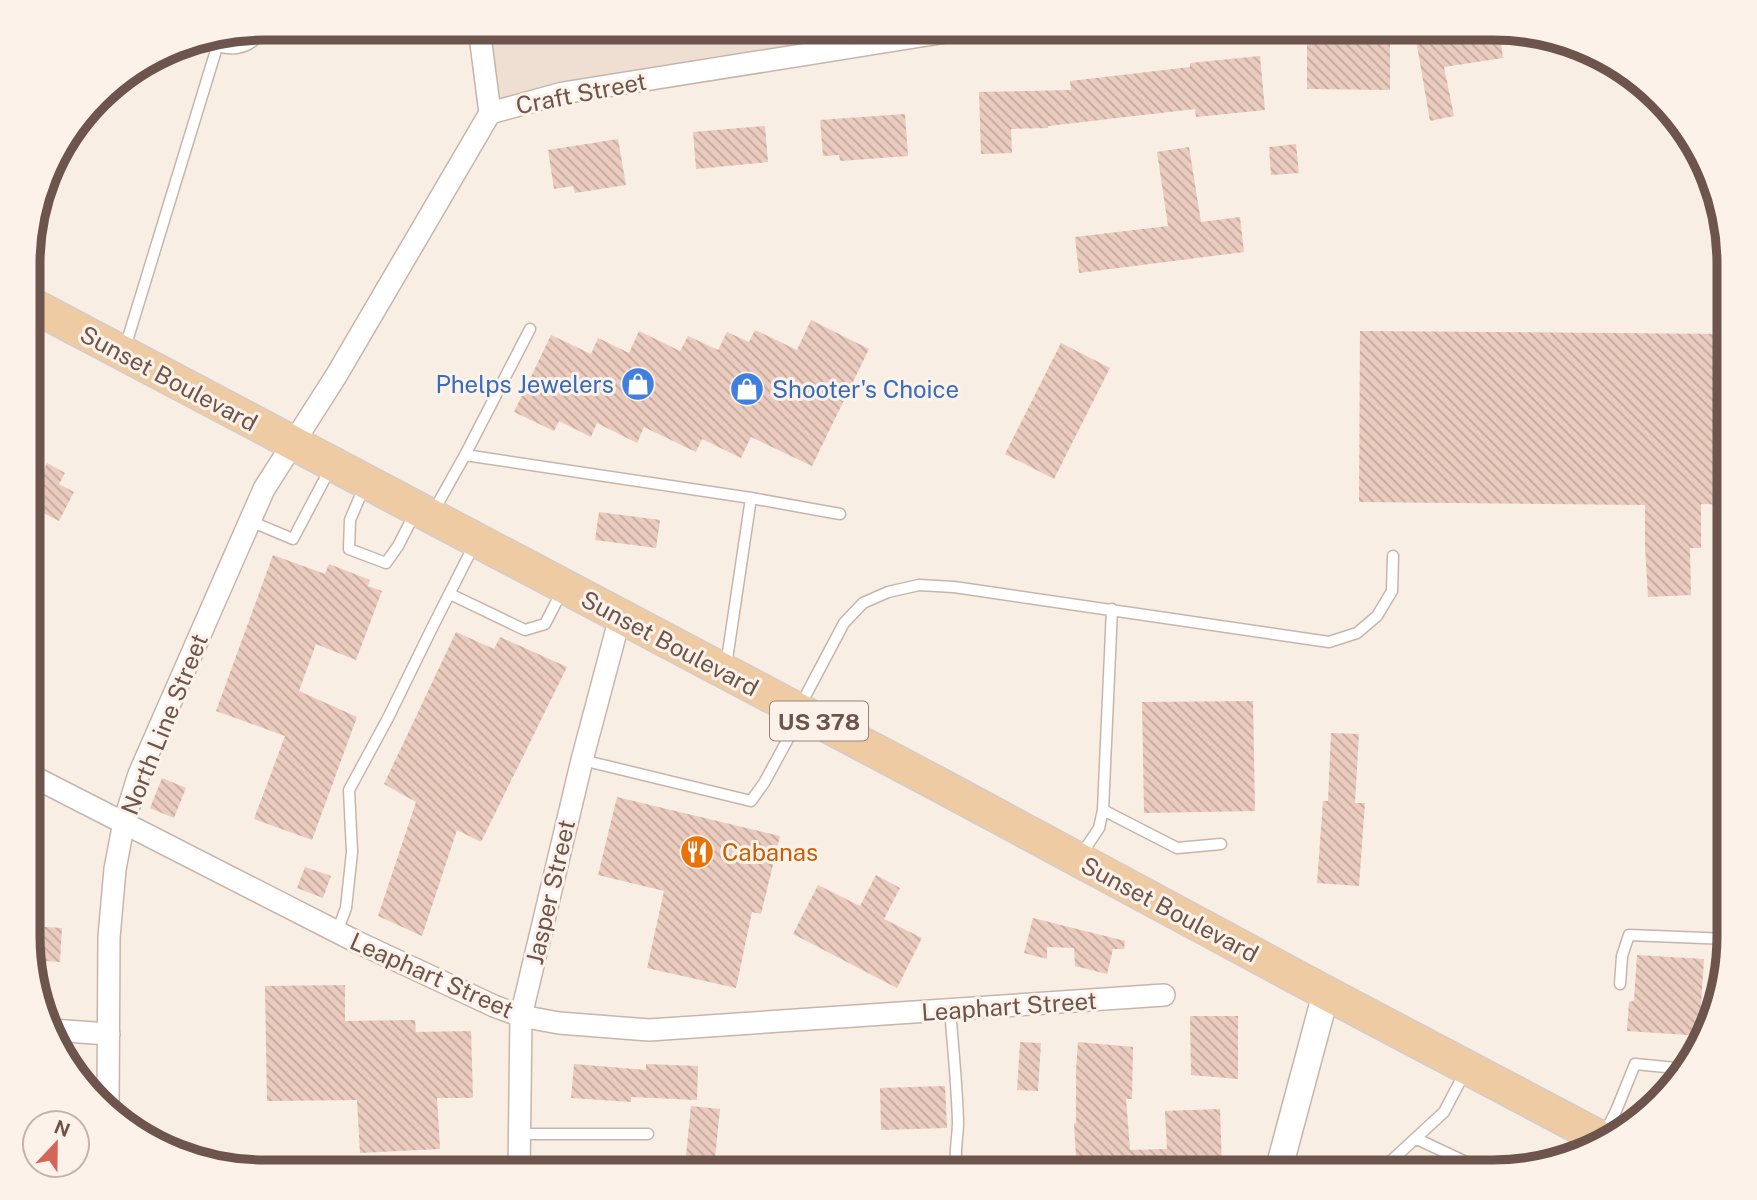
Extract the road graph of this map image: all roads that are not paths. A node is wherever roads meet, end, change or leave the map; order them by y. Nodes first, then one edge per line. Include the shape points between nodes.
1 (481, 40) edge
2 (254, 41) edge
3 (893, 41) edge
4 (217, 47) joint
5 (490, 113) junction
6 (40, 309) edge
7 (530, 329) dead end
8 (123, 354) junction
9 (293, 444) junction
10 (465, 455) junction
11 (333, 465) junction
12 (366, 483) junction
13 (751, 498) junction
14 (424, 513) junction
15 (840, 514) dead end
16 (250, 522) junction
17 (477, 541) junction
18 (1393, 556) dead end
19 (564, 587) junction
20 (450, 594) junction
21 (1112, 609) junction
22 (620, 617) junction
23 (725, 672) junction
24 (800, 711) junction
25 (582, 760) junction
26 (41, 780) edge
27 (1103, 810) junction
28 (124, 822) junction
29 (1221, 844) dead end
30 (1078, 860) junction
31 (337, 932) junction
32 (1716, 939) edge
33 (1620, 984) dead end
34 (1326, 993) junction
35 (1164, 995) dead end
36 (950, 1010) junction
37 (520, 1016) junction
38 (61, 1031) edge
39 (108, 1034) junction
40 (1467, 1068) junction
41 (1673, 1068) edge
42 (108, 1096) edge
43 (1610, 1126) edge
44 (519, 1134) junction
45 (648, 1134) dead end
46 (1595, 1135) edge
47 (1417, 1139) junction
48 (519, 1159) edge
49 (957, 1160) edge
50 (1281, 1160) edge
51 (1393, 1160) edge
52 (1461, 1160) edge

1 - 5 street
2 - 4 lane via 240,48
3 - 5 street, Craft Street via 563,93
4 - 8 lane
5 - 9 street, Craft Street
6 - 8 main road, Sunset Boulevard / US 378
7 - 10 lane
8 - 9 main road, Sunset Boulevard / US 378
9 - 11 main road, Sunset Boulevard / US 378
9 - 16 street, North Line Street via 264,489
10 - 13 lane
10 - 14 lane
11 - 12 main road, Sunset Boulevard / US 378
11 - 16 lane via 293,539
12 - 14 main road, Sunset Boulevard / US 378
12 - 14 lane via 350,520 349,548 386,563
13 - 15 lane
13 - 23 lane
14 - 17 main road, Sunset Boulevard / US 378
16 - 28 street, North Line Street via 139,774
17 - 19 main road, Sunset Boulevard / US 378
17 - 20 lane
18 - 21 lane via 1392,591 1377,616 1357,633 1329,642
19 - 20 lane via 545,624 525,630
19 - 22 main road, Sunset Boulevard / US 378
20 - 31 lane via 349,790 352,852 346,908
21 - 24 lane via 954,587 919,585 888,592 863,603 844,623
21 - 27 lane
22 - 23 main road, Sunset Boulevard / US 378
22 - 25 street, Jasper Street
23 - 24 main road, Sunset Boulevard / US 378
24 - 25 lane via 751,801
24 - 30 main road, Sunset Boulevard / US 378
25 - 37 street, Jasper Street
26 - 28 street, Leaphart Street
27 - 29 lane via 1177,848
27 - 30 lane via 1099,828
28 - 31 street, Leaphart Street
28 - 39 street, North Line Street via 109,937
30 - 34 main road, Sunset Boulevard / US 378
31 - 37 street, Leaphart Street
32 - 33 lane via 1629,935
34 - 40 main road, Sunset Boulevard / US 378
34 - 50 street
35 - 36 street, Leaphart Street
36 - 37 street, Leaphart Street via 649,1030
36 - 49 lane
37 - 44 street, Jasper Street
38 - 39 street
39 - 42 street, North Line Street
40 - 46 main road, Sunset Boulevard / US 378
40 - 47 lane via 1444,1112
41 - 43 lane via 1635,1064
44 - 45 lane
44 - 48 street, Jasper Street
47 - 51 lane
47 - 52 lane

